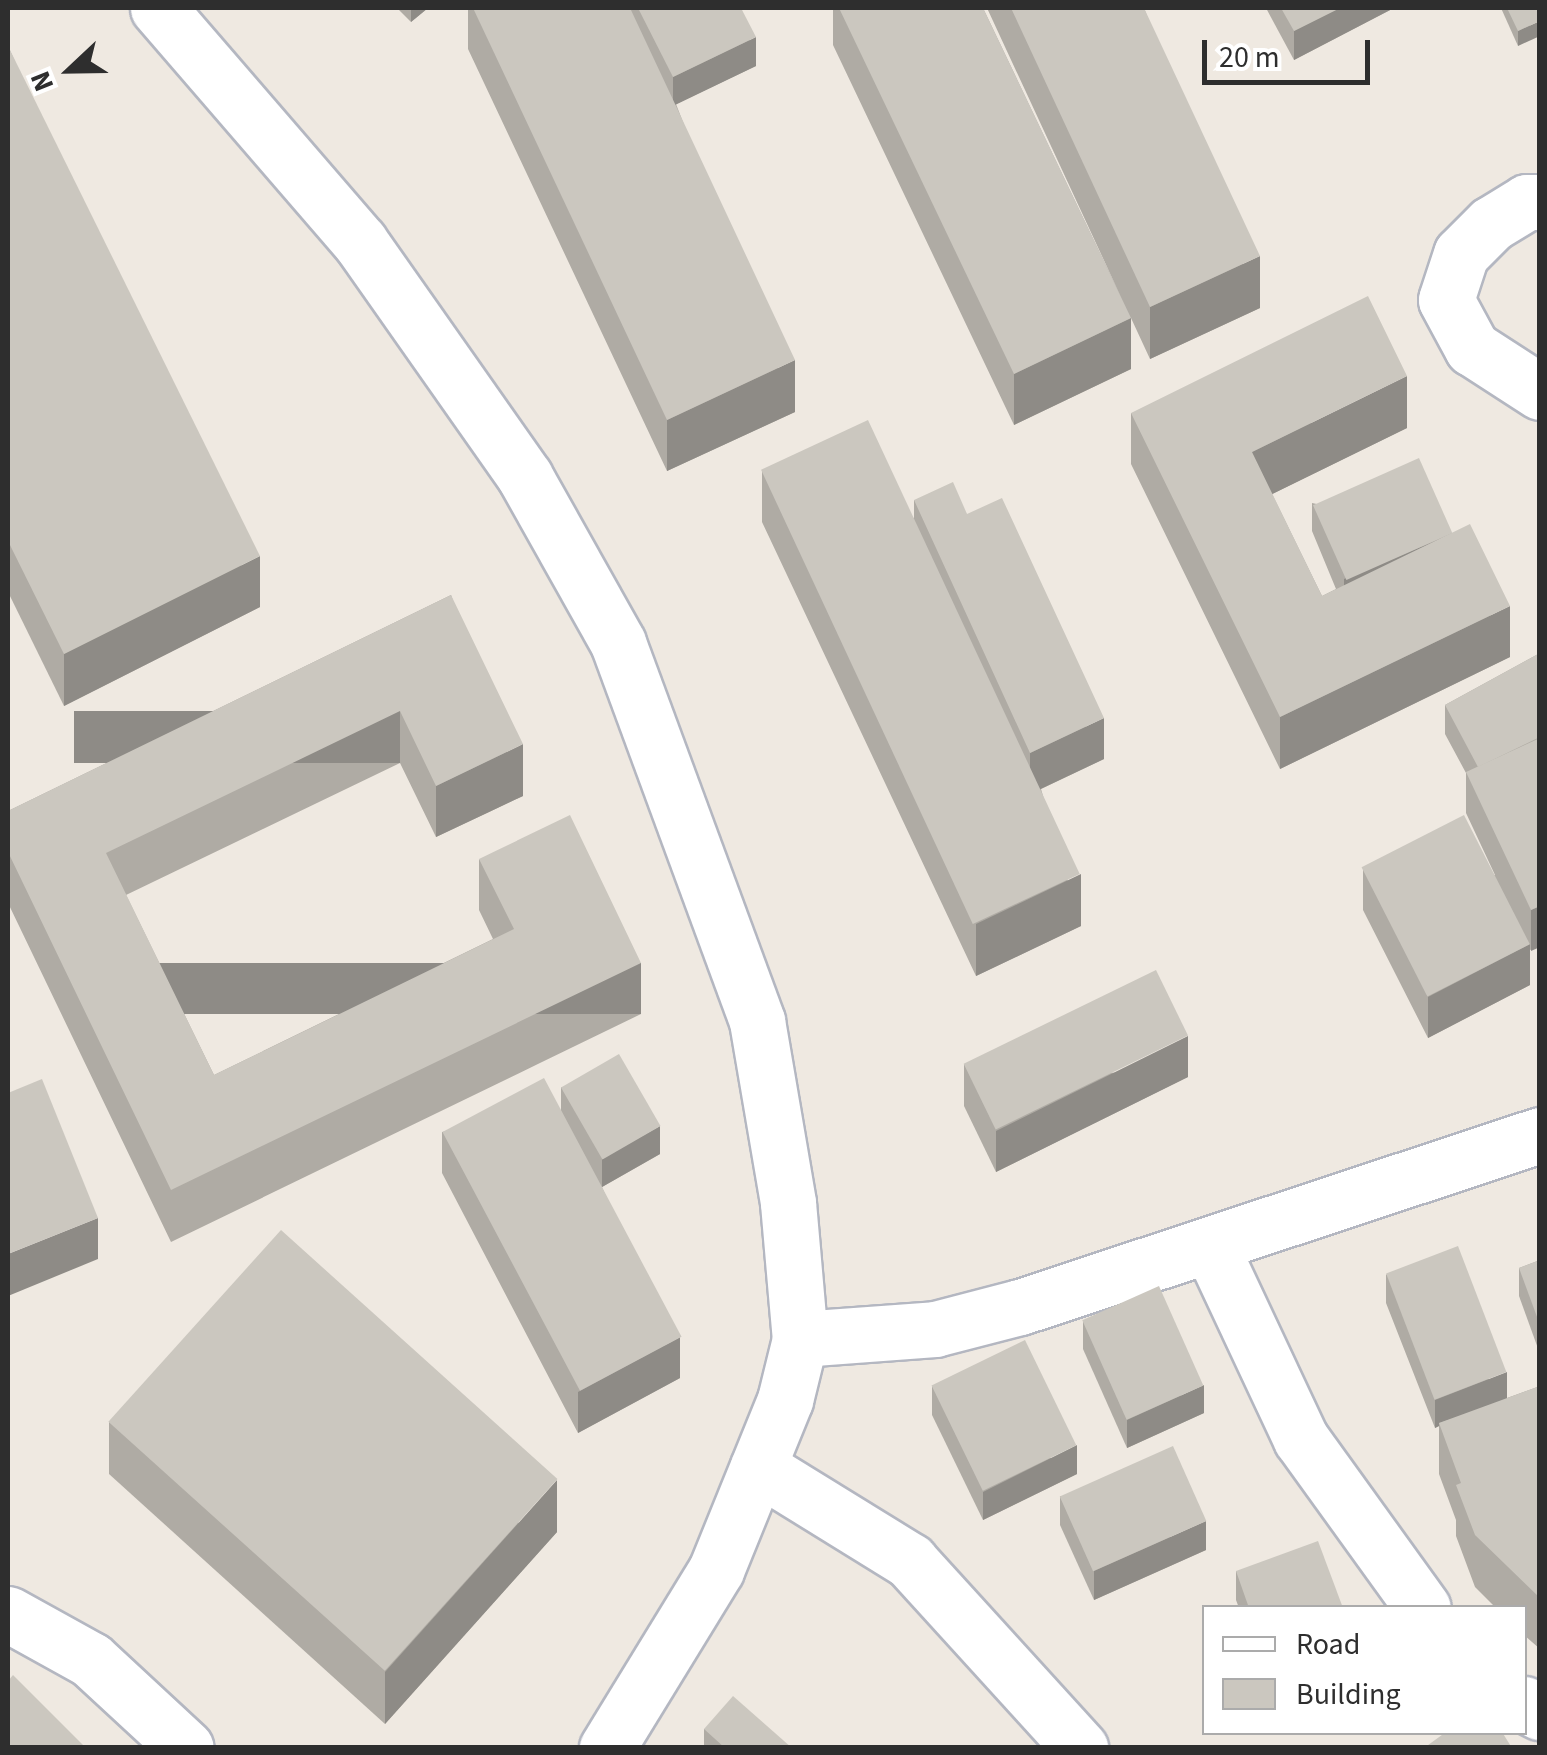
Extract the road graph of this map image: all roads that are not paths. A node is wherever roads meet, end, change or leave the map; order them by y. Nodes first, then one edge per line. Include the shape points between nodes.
1 (158, 8) edge
2 (1540, 202) edge
3 (1540, 392) edge
4 (1540, 1134) edge
5 (1211, 1247) junction
6 (800, 1338) junction
7 (758, 1467) junction
8 (1421, 1605) edge
9 (8, 1614) edge
10 (186, 1748) edge
11 (607, 1748) edge
12 (1080, 1748) edge

1 - 6 lane via 360,242 525,477 618,642 756,1021 788,1203
2 - 3 lane via 1527,202 1490,224 1462,254 1446,300 1472,348
4 - 5 lane
5 - 6 lane via 935,1329
5 - 8 lane via 1300,1439
6 - 7 lane
7 - 11 lane via 716,1570
7 - 12 lane via 910,1561
9 - 10 lane via 91,1660

